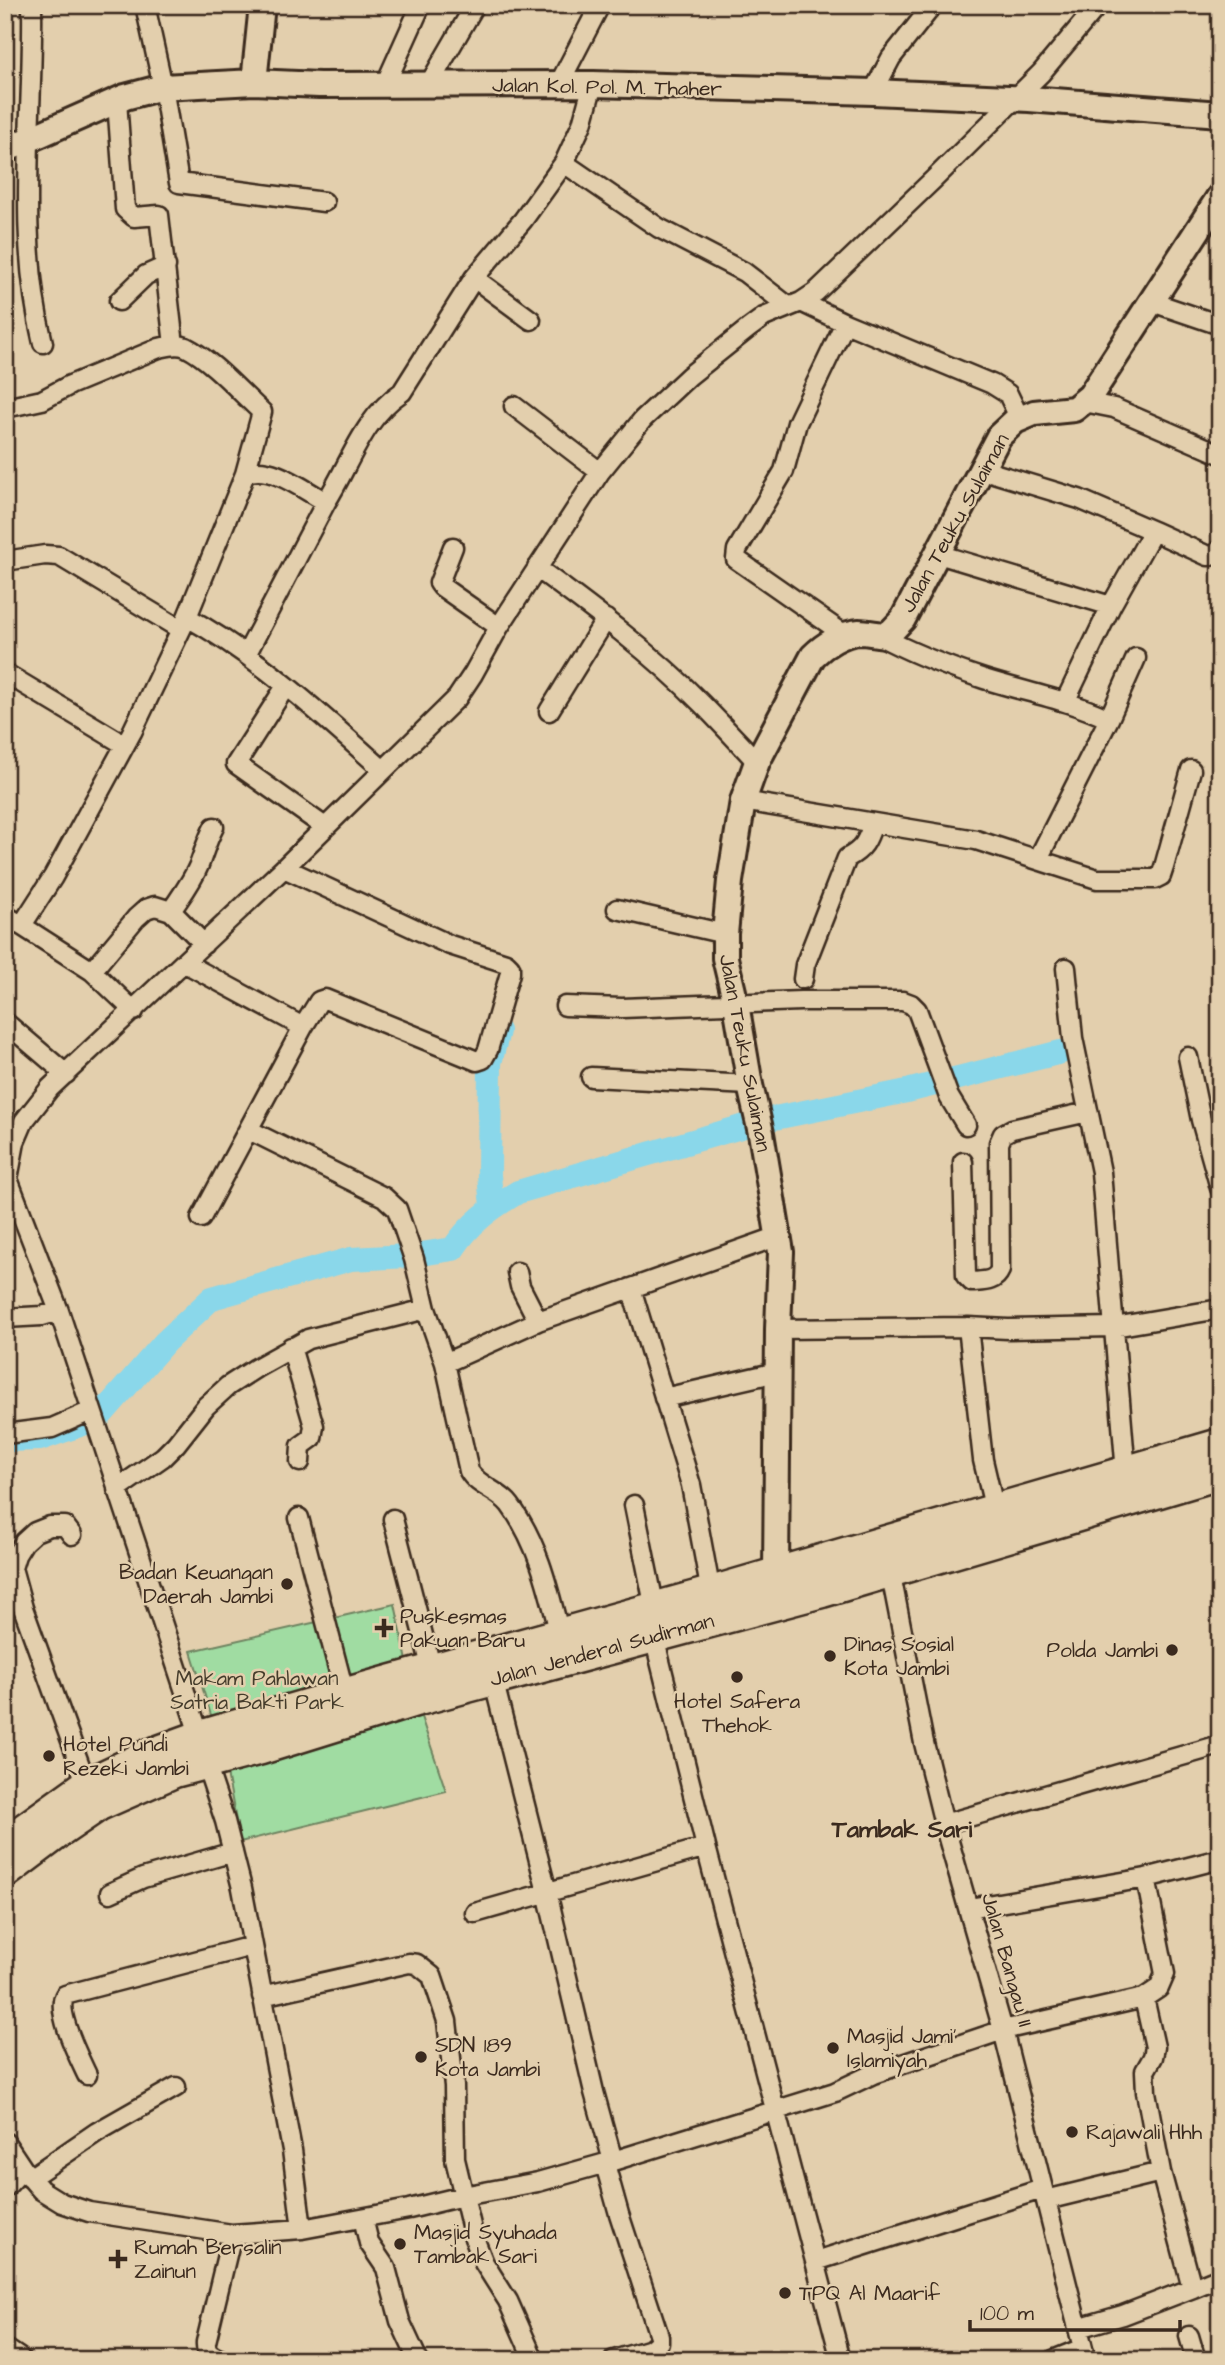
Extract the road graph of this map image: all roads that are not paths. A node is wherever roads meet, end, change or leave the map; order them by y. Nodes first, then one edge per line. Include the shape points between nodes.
1 (32, 5) edge
2 (145, 5) edge
3 (262, 5) edge
4 (421, 5) edge
5 (475, 5) edge
6 (600, 5) edge
7 (933, 5) edge
8 (1098, 5) edge
9 (254, 82) junction
10 (559, 84) junction
11 (385, 85) junction
12 (593, 85) junction
13 (428, 86) junction
14 (163, 87) junction
15 (873, 92) junction
16 (1015, 99) junction
17 (117, 101) junction
18 (1220, 114) edge
19 (16, 145) edge
20 (565, 163) junction
21 (1220, 196) edge
22 (324, 202) dead end
23 (166, 266) junction
24 (474, 278) junction
25 (119, 301) dead end
26 (1152, 302) junction
27 (795, 304) junction
28 (531, 320) dead end
29 (845, 323) junction
30 (1220, 324) edge
31 (43, 343) dead end
32 (174, 345) junction
33 (1084, 402) junction
34 (514, 406) dead end
35 (5, 408) edge
36 (1020, 419) junction
37 (1220, 454) edge
38 (980, 469) junction
39 (600, 472) junction
40 (245, 474) junction
41 (327, 502) junction
42 (1153, 531) junction
43 (453, 547) dead end
44 (1220, 549) edge
45 (938, 554) junction
46 (5, 561) edge
47 (537, 568) junction
48 (1111, 606) junction
49 (606, 619) junction
50 (184, 623) junction
51 (499, 627) junction
52 (845, 635) junction
53 (878, 635) junction
54 (247, 653) junction
55 (1136, 657) dead end
56 (5, 673) edge
57 (286, 687) junction
58 (1065, 702) junction
59 (549, 711) dead end
60 (1108, 719) junction
61 (125, 745) junction
62 (757, 762) junction
63 (382, 769) junction
64 (1191, 770) dead end
65 (743, 802) junction
66 (873, 824) junction
67 (214, 827) dead end
68 (324, 827) junction
69 (1038, 859) junction
70 (284, 868) junction
71 (617, 909) dead end
72 (171, 911) junction
73 (5, 915) edge
74 (22, 925) junction
75 (725, 934) junction
76 (204, 944) junction
77 (185, 963) junction
78 (1066, 968) dead end
79 (92, 971) junction
80 (803, 979) dead end
81 (736, 1004) junction
82 (565, 1006) dead end
83 (134, 1011) junction
84 (5, 1022) edge
85 (303, 1027) junction
86 (1188, 1057) dead end
87 (66, 1074) junction
88 (591, 1077) dead end
89 (752, 1096) junction
90 (1088, 1112) junction
91 (966, 1125) dead end
92 (249, 1130) junction
93 (963, 1162) dead end
94 (7, 1180) edge
95 (1220, 1188) edge
96 (201, 1218) dead end
97 (779, 1236) junction
98 (517, 1272) dead end
99 (631, 1288) junction
100 (1220, 1308) edge
101 (426, 1309) junction
102 (59, 1311) junction
103 (5, 1318) edge
104 (538, 1321) junction
105 (968, 1327) junction
106 (1114, 1327) junction
107 (778, 1329) junction
108 (291, 1348) junction
109 (445, 1363) junction
110 (778, 1372) junction
111 (664, 1398) junction
112 (91, 1411) junction
113 (5, 1434) edge
114 (1220, 1445) edge
115 (300, 1462) dead end
116 (1220, 1473) edge
117 (1144, 1478) junction
118 (117, 1489) junction
119 (634, 1505) dead end
120 (995, 1510) junction
121 (299, 1517) dead end
122 (393, 1519) dead end
123 (72, 1535) dead end
124 (958, 1536) junction
125 (9, 1566) edge
126 (890, 1570) junction
127 (776, 1573) junction
128 (711, 1593) junction
129 (655, 1623) junction
130 (560, 1635) junction
131 (432, 1670) junction
132 (493, 1679) junction
133 (360, 1700) junction
134 (1220, 1745) edge
135 (203, 1749) junction
136 (87, 1785) junction
137 (944, 1824) junction
138 (5, 1844) edge
139 (706, 1847) junction
140 (233, 1852) junction
141 (1220, 1859) edge
142 (5, 1872) edge
143 (1146, 1878) junction
144 (547, 1892) junction
145 (110, 1893) dead end
146 (969, 1908) junction
147 (475, 1913) dead end
148 (252, 1946) junction
149 (262, 1996) junction
150 (1144, 1998) junction
151 (1003, 2030) junction
152 (88, 2075) dead end
153 (176, 2087) dead end
154 (775, 2110) junction
155 (5, 2142) edge
156 (609, 2162) junction
157 (1161, 2172) junction
158 (27, 2174) junction
159 (5, 2188) edge
160 (1044, 2194) junction
161 (463, 2196) junction
162 (363, 2218) junction
163 (302, 2229) junction
164 (232, 2234) junction
165 (816, 2261) junction
166 (1220, 2277) edge
167 (1193, 2288) junction
168 (1078, 2328) junction
169 (1189, 2336) dead end
170 (1085, 2354) edge
171 (222, 2360) edge
172 (418, 2360) edge
173 (534, 2360) edge
174 (614, 2360) edge
175 (841, 2360) edge
176 (1053, 2360) edge
177 (1196, 2360) edge

1 - 19 street
2 - 14 street
3 - 9 street
4 - 11 street
5 - 13 street
6 - 10 street
7 - 15 street via 891,58
8 - 16 street
9 - 11 street, Jalan Kol. Pol. M. Thaher
9 - 14 street, Jalan Kol. Pol. M. Thaher
10 - 12 street, Jalan Kol. Pol. M. Thaher
10 - 13 street, Jalan Kol. Pol. M. Thaher
11 - 13 street, Jalan Kol. Pol. M. Thaher
12 - 15 street, Jalan Kol. Pol. M. Thaher
12 - 20 street
14 - 17 street, Jalan Kol. Pol. M. Thaher
14 - 22 street via 179,183
15 - 16 street, Jalan Kol. Pol. M. Thaher
16 - 18 street, Jalan Kol. Pol. M. Thaher
16 - 27 street via 816,292
17 - 19 street, Jalan Kol. Pol. M. Thaher
17 - 23 street via 125,209 134,217 159,215
19 - 31 street via 35,313
20 - 24 street
20 - 27 street via 659,228
21 - 26 street
23 - 25 street via 146,275
23 - 32 street
24 - 28 street
24 - 41 street via 402,392 383,406 366,428
26 - 30 street
26 - 33 street
27 - 29 street
27 - 39 street via 749,327 667,396
29 - 36 street via 992,384 1008,394
29 - 52 street via 797,423 784,471 736,559
32 - 35 street via 42,400
32 - 40 street via 205,361 262,412
33 - 36 street, Jalan Teuku Sulaiman via 1074,409
33 - 37 street via 1114,408
34 - 39 street
36 - 38 street, Jalan Teuku Sulaiman via 999,436
38 - 42 street via 1079,499
38 - 45 street, Jalan Teuku Sulaiman
39 - 47 street
40 - 41 street via 270,471
40 - 50 street
41 - 54 street
42 - 44 street via 1205,555 1213,556
42 - 48 street
43 - 51 street via 439,583
45 - 48 street
45 - 53 street, Jalan Teuku Sulaiman via 903,620 888,635
46 - 50 street via 58,556
47 - 49 street
47 - 51 street
48 - 58 street
49 - 59 street
49 - 62 street via 702,703
50 - 54 street
50 - 61 street
51 - 63 street via 457,698
52 - 53 street
52 - 62 street, Jalan Teuku Sulaiman via 813,656
53 - 58 street via 982,678
54 - 57 street
55 - 60 street
56 - 61 street
57 - 63 street
57 - 68 street via 236,764
58 - 60 street
60 - 69 street
61 - 74 street
62 - 65 street, Jalan Teuku Sulaiman
63 - 68 street
64 - 69 street via 1158,878 1097,878
65 - 66 street
65 - 75 street, Jalan Teuku Sulaiman
66 - 69 street via 976,840
66 - 80 street via 867,844 847,858
67 - 72 street via 192,880
68 - 70 street
70 - 76 street
70 - 85 street via 450,945 506,963 510,970 488,1050 480,1061 325,999
71 - 75 street
72 - 76 street
72 - 79 street via 155,906 146,909
73 - 74 street
74 - 79 street
75 - 81 street, Jalan Teuku Sulaiman via 725,958
76 - 77 street
77 - 83 street
77 - 85 street
78 - 90 street via 1073,1038
79 - 83 street
81 - 82 street
81 - 89 street, Jalan Teuku Sulaiman
81 - 91 street via 911,1004 949,1097
83 - 87 street
84 - 87 street
85 - 92 street
86 - 95 street
87 - 94 street via 24,1121
88 - 89 street
89 - 97 street, Jalan Teuku Sulaiman
90 - 93 street via 1012,1129 1001,1136 1000,1270 990,1280 972,1282 966,1276
90 - 106 street via 1101,1171
92 - 96 street
92 - 101 street via 391,1201 414,1259
94 - 102 street
97 - 99 street
97 - 107 street, Jalan Teuku Sulaiman
98 - 104 street
99 - 104 street
99 - 111 street
100 - 106 street
101 - 108 street via 308,1339
101 - 109 street
102 - 103 street
102 - 112 street
104 - 109 street
105 - 106 street
105 - 107 street
105 - 120 street via 983,1461
106 - 117 street
107 - 110 street, Jalan Teuku Sulaiman
108 - 115 street via 314,1426 312,1438 301,1446
108 - 118 street via 228,1386 163,1457
109 - 130 street via 469,1471 508,1503 526,1528
110 - 111 street
110 - 127 street, Jalan Teuku Sulaiman
111 - 128 street via 691,1485
112 - 113 street via 52,1428
112 - 118 street
114 - 117 highway, Jalan Jenderal Sudirman
116 - 117 highway, Jalan Jenderal Sudirman
117 - 120 highway, Jalan Jenderal Sudirman
117 - 124 highway, Jalan Jenderal Sudirman
118 - 135 street
119 - 129 street
120 - 124 highway, Jalan Jenderal Sudirman
121 - 133 street
122 - 131 street
123 - 125 street via 65,1526 35,1532
124 - 126 highway, Jalan Jenderal Sudirman
124 - 127 highway, Jalan Jenderal Sudirman
125 - 136 street
126 - 129 highway, Jalan Jenderal Sudirman
126 - 137 street, Jalan Bangau II
127 - 128 highway, Jalan Jenderal Sudirman
128 - 129 highway, Jalan Jenderal Sudirman
129 - 130 highway, Jalan Jenderal Sudirman
129 - 132 highway, Jalan Jenderal Sudirman
129 - 139 street
130 - 131 highway, Jalan Jenderal Sudirman
131 - 133 highway, Jalan Jenderal Sudirman
132 - 133 highway, Jalan Jenderal Sudirman
132 - 144 street
133 - 135 highway, Jalan Jenderal Sudirman via 261,1748
134 - 137 street
135 - 136 highway, Jalan Jenderal Sudirman via 148,1756
135 - 140 street
135 - 142 highway, Jalan Jenderal Sudirman via 99,1804
136 - 138 highway, Jalan Jenderal Sudirman
137 - 146 street, Jalan Bangau II
139 - 144 street
139 - 154 street
140 - 145 street via 143,1878
140 - 148 street
141 - 143 street
143 - 146 street
143 - 150 street via 1164,1974 1159,1988
144 - 147 street
144 - 156 street
146 - 151 street, Jalan Bangau II
148 - 149 street
148 - 152 street via 65,1995 62,2003 70,2038
149 - 161 street via 402,1964 426,1969 438,1989 447,2021 454,2086 453,2140
149 - 163 street via 292,2150
150 - 151 street
150 - 157 street via 1155,2047 1144,2074
151 - 154 street
151 - 160 street, Jalan Bangau II
153 - 158 street
154 - 156 street
154 - 165 street
155 - 158 street
156 - 161 street
156 - 174 street via 618,2214 659,2336 651,2348
157 - 160 street
157 - 167 street
158 - 159 street
158 - 164 street via 62,2203 89,2212
160 - 165 street
160 - 168 street, Jalan Bangau II
161 - 162 street
161 - 173 street via 484,2263 508,2301
162 - 163 street
162 - 172 street via 369,2244 386,2268 400,2321
163 - 164 street
164 - 171 street via 206,2342 209,2354
165 - 175 street
166 - 167 street
167 - 168 street
168 - 170 street, Jalan Bangau II
169 - 177 street
170 - 176 street

